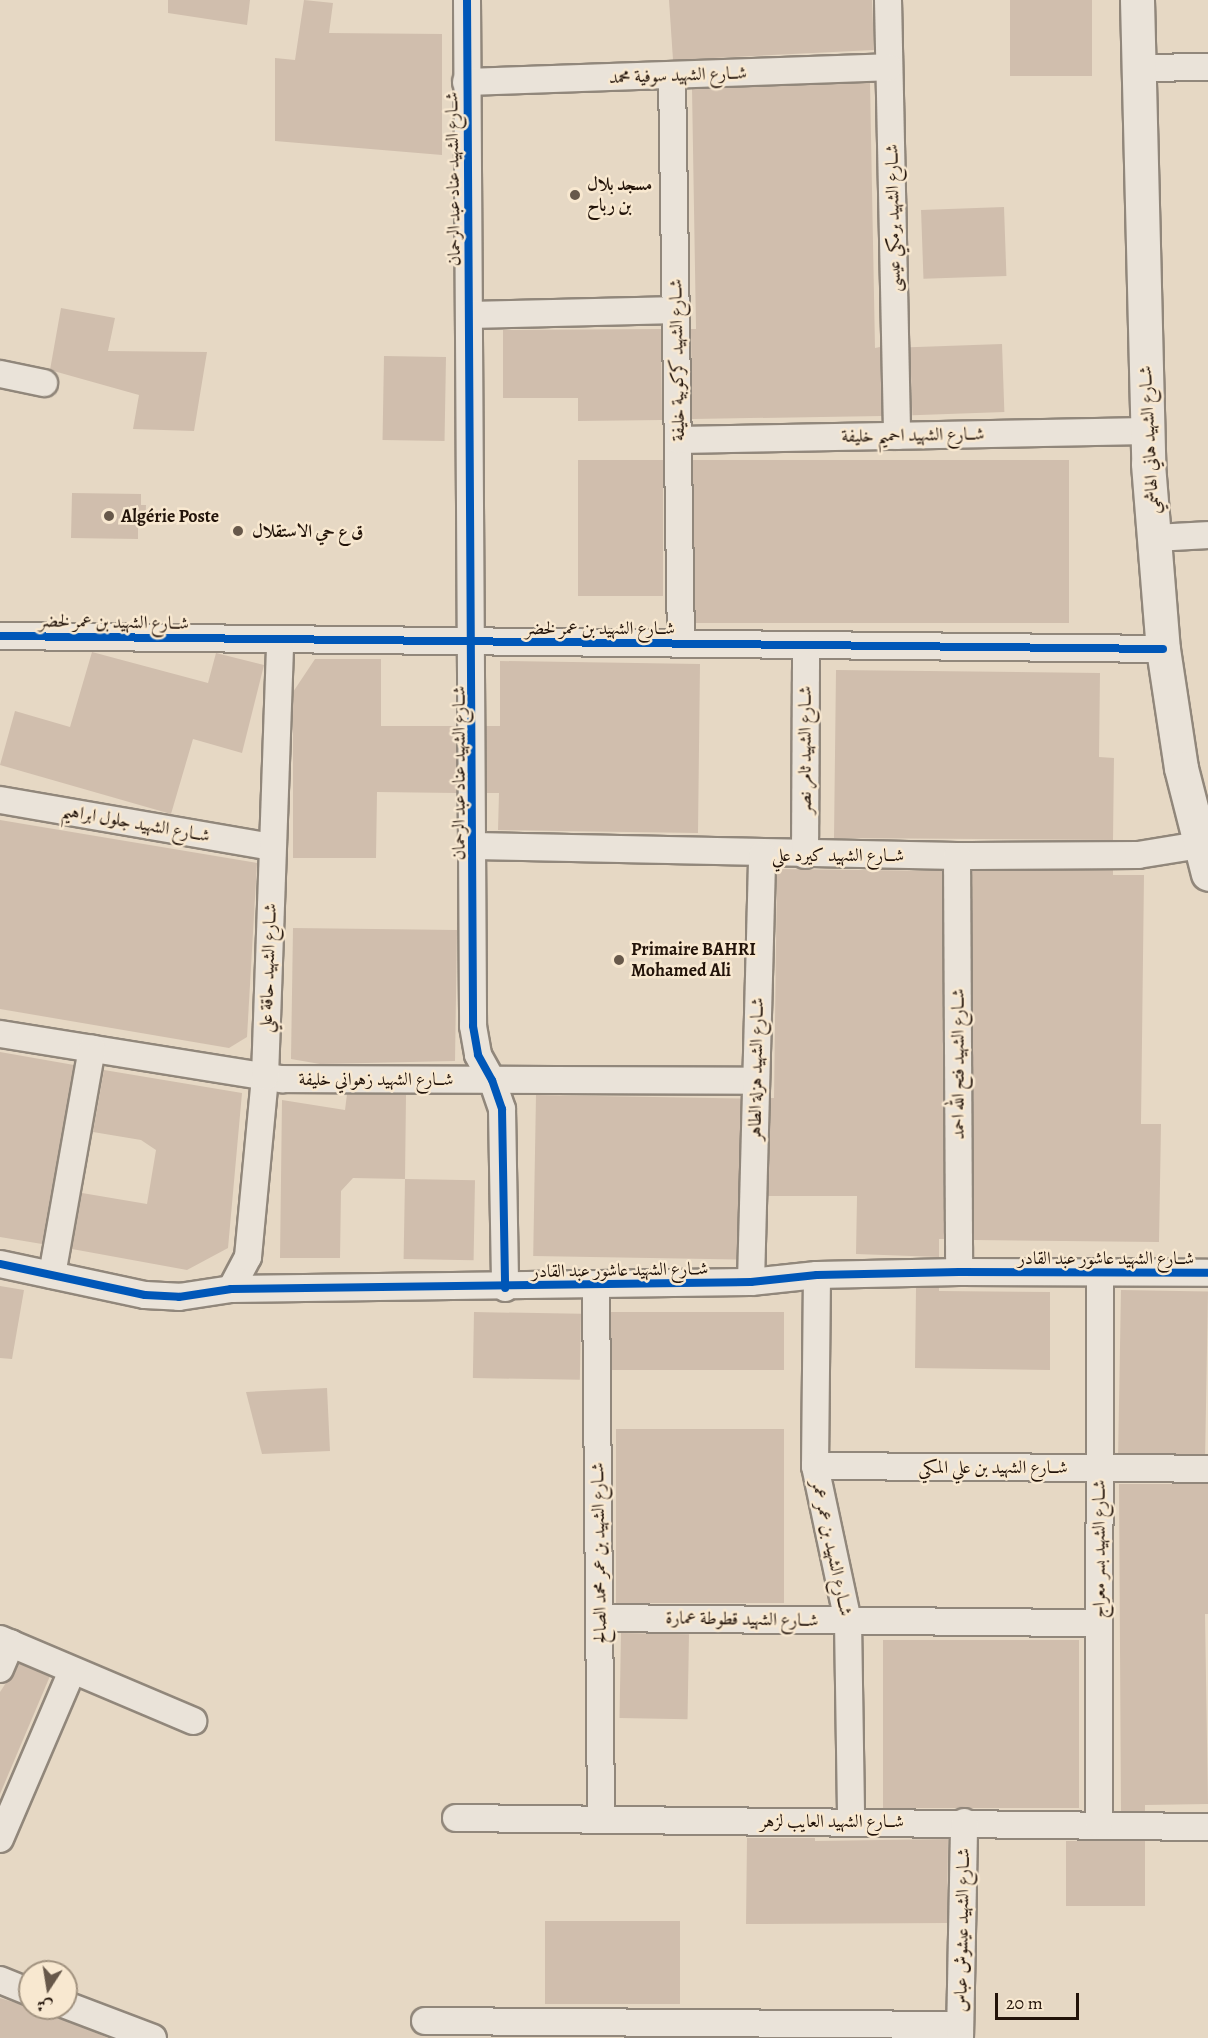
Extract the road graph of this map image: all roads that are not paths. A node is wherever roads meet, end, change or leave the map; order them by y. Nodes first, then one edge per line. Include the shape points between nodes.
1 (467, 0) edge
2 (888, 0) edge
3 (1137, 0) edge
4 (889, 66) junction
5 (1208, 67) edge
6 (1139, 68) junction
7 (672, 76) junction
8 (466, 82) junction
9 (676, 310) junction
10 (472, 315) junction
11 (0, 374) edge
12 (44, 383) dead end
13 (1147, 431) junction
14 (897, 436) junction
15 (679, 440) junction
16 (1208, 535) edge
17 (1154, 538) junction
18 (0, 636) edge
19 (280, 640) junction
20 (681, 643) junction
21 (473, 644) junction
22 (806, 646) junction
23 (1163, 650) junction
24 (0, 800) edge
25 (475, 846) junction
26 (272, 847) junction
27 (762, 855) junction
28 (805, 855) junction
29 (957, 856) junction
30 (1204, 860) edge
31 (0, 1034) edge
32 (92, 1049) junction
33 (264, 1077) junction
34 (492, 1080) junction
35 (755, 1081) junction
36 (0, 1264) edge
37 (959, 1272) junction
38 (1100, 1273) junction
39 (1208, 1274) edge
40 (52, 1275) junction
41 (817, 1275) junction
42 (751, 1282) junction
43 (596, 1286) junction
44 (505, 1288) junction
45 (231, 1290) junction
46 (815, 1466) junction
47 (1100, 1468) junction
48 (1208, 1469) edge
49 (600, 1618) junction
50 (848, 1621) junction
51 (1099, 1623) junction
52 (6, 1641) edge
53 (0, 1669) edge
54 (72, 1671) junction
55 (194, 1721) dead end
56 (456, 1818) dead end
57 (601, 1820) junction
58 (851, 1821) junction
59 (964, 1822) junction
60 (1099, 1824) junction
61 (1208, 1827) edge
62 (0, 1839) edge
63 (0, 1980) edge
64 (18, 1987) edge
65 (78, 2010) edge
66 (425, 2022) dead end
67 (960, 2031) edge
68 (153, 2038) edge

1 - 8 street, شــارع الشهيد عناد عبد الرحمان
2 - 4 street, شــارع الشهيد برمكي عيسى
3 - 6 street, شــارع الشهيد هاني الهاشمي
4 - 7 street, شــارع الشهيد سوفية محمد
4 - 14 street, شــارع الشهيد برمكي عيسى
5 - 6 street
6 - 13 street, شــارع الشهيد هاني الهاشمي
7 - 8 street, شــارع الشهيد سوفية محمد
7 - 9 street, شــارع الشهيد كركوبية خليفة
8 - 10 street, شــارع الشهيد عناد عبد الرحمان
9 - 10 street
9 - 15 street, شــارع الشهيد كركوبية خليفة
10 - 21 street, شــارع الشهيد عناد عبد الرحمان
11 - 12 street
13 - 14 street, شــارع الشهيد احميم خليفة
13 - 17 street, شــارع الشهيد هاني الهاشمي
14 - 15 street, شــارع الشهيد احميم خليفة
15 - 20 street, شــارع الشهيد كركوبية خليفة
16 - 17 street
17 - 23 street, شــارع الشهيد هاني الهاشمي
18 - 19 street, شــارع الشهيد بن عمر لخضر
19 - 21 street, شــارع الشهيد بن عمر لخضر
19 - 26 street, شــارع الشهيد حاقة علي
20 - 21 street, شــارع الشهيد بن عمر لخضر
20 - 22 street, شــارع الشهيد بن عمر لخضر
21 - 25 street, شــارع الشهيد عناد عبد الرحمان
22 - 23 street, شــارع الشهيد بن عمر لخضر
22 - 28 street, شــارع الشهيد ثامر نصر
23 - 30 street, شــارع الشهيد هاني الهاشمي via 1181,768
24 - 26 street, شــارع الشهيد جلول ابراهيم
25 - 27 street, شــارع الشهيد كيرد علي
25 - 34 street, شــارع الشهيد عناد عبد الرحمان via 473,1026 478,1055
26 - 33 street, شــارع الشهيد حاقة علي
27 - 28 street, شــارع الشهيد كيرد علي
27 - 35 street, شــارع الشهيد هزلة الطاهر
28 - 29 street, شــارع الشهيد كيرد علي
29 - 30 street, شــارع الشهيد كيرد علي via 1160,854
29 - 37 street, شــارع الشهيد فتح الله احمد
31 - 32 street, شــارع الشهيد زهواني خليفة
32 - 33 street, شــارع الشهيد زهواني خليفة
32 - 40 street
33 - 34 street, شــارع الشهيد زهواني خليفة
33 - 45 street, شــارع الشهيد حاقة علي via 248,1257
34 - 35 street, شــارع الشهيد زهواني خليفة
34 - 44 street, شــارع الشهيد عناد عبد الرحمان via 502,1109
35 - 42 street, شــارع الشهيد هزلة الطاهر
36 - 40 street, شــارع الشهيد عاشور عبد القادر
37 - 38 street, شــارع الشهيد عاشور عبد القادر
37 - 41 street, شــارع الشهيد عاشور عبد القادر
38 - 39 street, شــارع الشهيد عاشور عبد القادر
38 - 47 street, شــارع الشهيد بسر معراج
40 - 45 street, شــارع الشهيد عاشور عبد القادر via 145,1295 179,1297
41 - 42 street, شــارع الشهيد عاشور عبد القادر
41 - 46 street, شــارع الشهيد بن عمر عمر
42 - 43 street, شــارع الشهيد عاشور عبد القادر
43 - 44 street, شــارع الشهيد عاشور عبد القادر
43 - 49 street, شــارع الشهيد بن عمر محمد الصالح
44 - 45 street, شــارع الشهيد عاشور عبد القادر
46 - 47 street, شــارع الشهيد بن علي المكي
46 - 50 street, شــارع الشهيد بن عمر عمر
47 - 48 street, شــارع الشهيد بن علي المكي
47 - 51 street, شــارع الشهيد بسر معراج
49 - 50 street, شــارع الشهيد قطوطة عمارة
49 - 57 street, شــارع الشهيد بن عمر محمد الصالح
50 - 51 street, شــارع الشهيد قطوطة عمارة
50 - 58 street, شــارع الشهيد بن عمر عمر
51 - 60 street, شــارع الشهيد بسر معراج
52 - 53 street
52 - 54 street
54 - 55 street
54 - 62 street
56 - 57 street, شــارع الشهيد العايب لزهر
57 - 58 street, شــارع الشهيد العايب لزهر
58 - 59 street, شــارع الشهيد العايب لزهر
59 - 60 street, شــارع الشهيد العايب لزهر
59 - 67 street, شــارع الشهيد عيشوش عباس
60 - 61 street, شــارع الشهيد العايب لزهر
63 - 64 street
65 - 68 street
66 - 67 street

